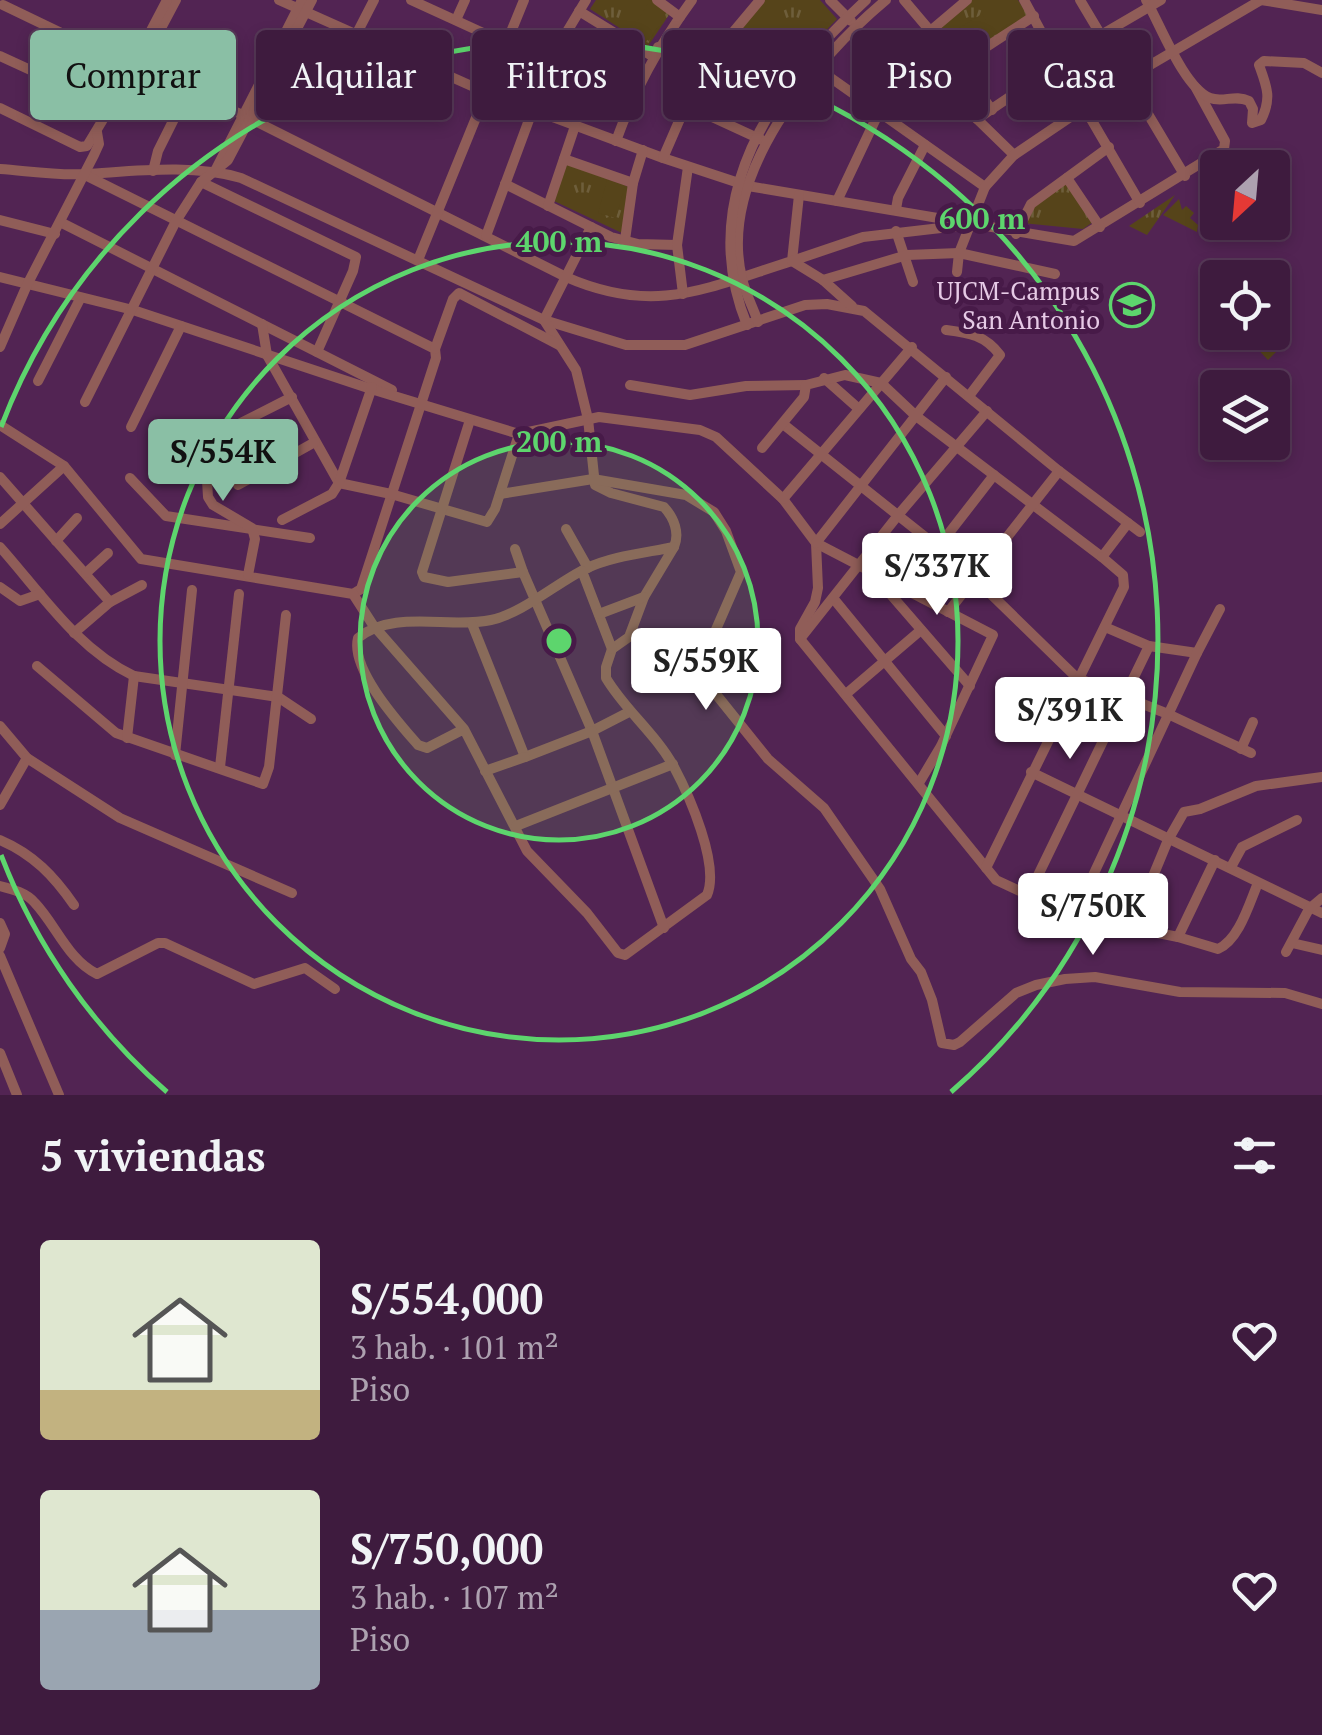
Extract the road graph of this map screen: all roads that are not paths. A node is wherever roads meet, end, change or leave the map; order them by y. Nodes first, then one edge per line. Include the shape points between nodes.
1 (166, 0) edge
2 (176, 0) edge
3 (278, 0) edge
4 (312, 0) edge
5 (374, 0) edge
6 (411, 0) edge
7 (465, 0) edge
8 (524, 0) edge
9 (586, 0) edge
10 (657, 0) edge
11 (692, 0) edge
12 (759, 0) edge
13 (830, 0) edge
14 (886, 0) edge
15 (904, 0) edge
16 (967, 0) edge
17 (1024, 0) edge
18 (1080, 0) edge
19 (1161, 0) edge
20 (1261, 0) edge
21 (1148, 4) edge
22 (3, 5) edge
23 (302, 7) edge
24 (1322, 10) edge
25 (579, 11) junction
26 (856, 12) edge
27 (1034, 16) junction
28 (680, 17) junction
29 (456, 20) junction
30 (55, 30) edge
31 (151, 30) edge
32 (160, 30) edge
33 (346, 30) edge
34 (359, 30) edge
35 (477, 30) edge
36 (511, 30) edge
37 (568, 30) edge
38 (735, 30) edge
39 (930, 30) edge
40 (934, 30) edge
41 (1041, 30) edge
42 (1098, 30) edge
43 (1109, 30) edge
44 (832, 41) edge
45 (988, 46) edge
46 (1173, 51) junction
47 (655, 52) junction
48 (663, 55) edge
49 (0, 56) edge
50 (1151, 64) edge
51 (30, 70) edge
52 (1322, 73) edge
53 (643, 74) edge
54 (1196, 88) junction
55 (1008, 99) edge
56 (988, 104) edge
57 (0, 108) edge
58 (992, 110) junction
59 (236, 112) edge
60 (988, 112) edge
61 (247, 117) junction
62 (1151, 118) edge
63 (103, 120) edge
64 (174, 120) edge
65 (474, 120) edge
66 (528, 120) edge
67 (560, 120) edge
68 (623, 120) edge
69 (679, 120) edge
70 (719, 120) edge
71 (771, 120) edge
72 (777, 120) edge
73 (875, 120) edge
74 (890, 120) edge
75 (977, 120) edge
76 (1065, 120) edge
77 (1092, 120) edge
78 (575, 126) junction
79 (96, 131) junction
80 (616, 140) junction
81 (762, 140) junction
82 (926, 145) junction
83 (1109, 147) junction
84 (643, 150) junction
85 (1014, 155) junction
86 (663, 158) junction
87 (564, 159) junction
88 (688, 167) junction
89 (0, 169) edge
90 (153, 171) junction
91 (215, 171) junction
92 (84, 174) junction
93 (1185, 176) junction
94 (1067, 178) junction
95 (201, 182) junction
96 (634, 183) junction
97 (505, 184) junction
98 (742, 184) junction
99 (985, 187) junction
100 (799, 195) junction
101 (837, 201) junction
102 (1140, 203) junction
103 (548, 206) junction
104 (896, 209) junction
105 (436, 212) junction
106 (0, 220) edge
107 (176, 221) junction
108 (62, 223) junction
109 (969, 225) junction
110 (592, 227) junction
111 (1100, 227) junction
112 (896, 231) junction
113 (55, 234) junction
114 (1016, 234) junction
115 (486, 236) junction
116 (625, 240) junction
117 (677, 245) junction
118 (959, 254) junction
119 (906, 255) junction
120 (418, 260) junction
121 (792, 261) junction
122 (152, 270) junction
123 (957, 272) dead end
124 (1054, 274) dead end
125 (0, 276) edge
126 (566, 277) junction
127 (737, 278) junction
128 (823, 280) junction
129 (913, 282) dead end
130 (27, 285) junction
131 (683, 294) junction
132 (80, 299) junction
133 (340, 302) junction
134 (852, 306) junction
135 (133, 310) junction
136 (544, 320) junction
137 (753, 323) junction
138 (262, 324) junction
139 (181, 326) junction
140 (946, 330) dead end
141 (0, 348) edge
142 (564, 348) junction
143 (912, 348) junction
144 (436, 349) junction
145 (318, 352) junction
146 (267, 355) junction
147 (946, 377) junction
148 (824, 378) junction
149 (38, 381) dead end
150 (881, 383) junction
151 (372, 385) junction
152 (630, 385) dead end
153 (806, 385) junction
154 (968, 396) junction
155 (292, 397) junction
156 (85, 402) dead end
157 (420, 404) junction
158 (859, 408) junction
159 (987, 411) junction
160 (916, 416) junction
161 (588, 419) junction
162 (470, 420) junction
163 (783, 424) junction
164 (0, 425) edge
165 (131, 428) dead end
166 (520, 434) junction
167 (314, 442) junction
168 (957, 446) junction
169 (762, 448) dead end
170 (821, 452) junction
171 (64, 466) junction
172 (1059, 470) junction
173 (994, 475) junction
174 (0, 477) edge
175 (130, 478) dead end
176 (592, 479) junction
177 (339, 483) junction
178 (860, 483) junction
179 (238, 485) dead end
180 (391, 494) junction
181 (500, 494) junction
182 (783, 499) junction
183 (24, 504) junction
184 (1032, 506) junction
185 (443, 508) junction
186 (899, 514) junction
187 (76, 518) dead end
188 (282, 520) dead end
189 (1128, 523) junction
190 (0, 524) edge
191 (252, 528) junction
192 (566, 529) dead end
193 (1140, 532) dead end
194 (310, 538) dead end
195 (56, 541) junction
196 (816, 542) junction
197 (938, 546) junction
198 (0, 547) edge
199 (674, 547) junction
200 (515, 549) dead end
201 (108, 553) dead end
202 (1102, 557) junction
203 (858, 566) junction
204 (585, 569) junction
205 (523, 572) junction
206 (86, 573) junction
207 (248, 575) junction
208 (874, 575) junction
209 (976, 579) junction
210 (142, 585) dead end
211 (0, 586) edge
212 (192, 590) dead end
213 (904, 591) junction
214 (40, 594) junction
215 (239, 594) dead end
216 (353, 594) junction
217 (535, 597) junction
218 (644, 597) junction
219 (833, 598) junction
220 (110, 602) junction
221 (1220, 609) dead end
222 (948, 612) junction
223 (599, 614) junction
224 (286, 615) dead end
225 (472, 624) junction
226 (374, 625) junction
227 (1105, 627) junction
228 (921, 630) junction
229 (74, 633) junction
230 (800, 639) junction
231 (1149, 646) junction
232 (612, 649) junction
233 (1196, 653) junction
234 (884, 662) junction
235 (37, 666) dead end
236 (134, 676) junction
237 (1077, 678) junction
238 (182, 683) junction
239 (970, 686) junction
240 (230, 688) junction
241 (846, 694) junction
242 (278, 697) junction
243 (1122, 699) junction
244 (629, 712) junction
245 (1168, 714) junction
246 (312, 719) dead end
247 (1254, 722) dead end
248 (0, 726) edge
249 (464, 729) junction
250 (592, 731) junction
251 (946, 736) junction
252 (128, 738) junction
253 (174, 755) junction
254 (525, 757) junction
255 (26, 758) junction
256 (673, 764) junction
257 (220, 767) junction
258 (486, 770) junction
259 (1031, 772) junction
260 (1322, 777) edge
261 (919, 784) junction
262 (612, 790) junction
263 (1076, 795) junction
264 (0, 805) edge
265 (1122, 817) junction
266 (1297, 820) dead end
267 (516, 826) junction
268 (0, 840) edge
269 (1168, 840) junction
270 (1215, 860) junction
271 (986, 868) junction
272 (1231, 868) junction
273 (1258, 884) junction
274 (0, 886) edge
275 (292, 894) dead end
276 (1028, 896) junction
277 (1322, 898) edge
278 (74, 905) dead end
279 (1309, 909) junction
280 (1322, 913) edge
281 (1074, 916) junction
282 (0, 922) edge
283 (1132, 927) junction
284 (664, 928) junction
285 (1178, 937) junction
286 (0, 948) edge
287 (1322, 950) edge
288 (0, 956) edge
289 (334, 989) dead end
290 (1322, 1004) edge
291 (0, 1053) edge
292 (17, 1095) edge
293 (59, 1095) edge

1 - 31 street
2 - 32 street
3 - 23 street
4 - 23 street
5 - 34 street
6 - 29 street
7 - 29 street
8 - 36 street
9 - 25 street
10 - 28 street
11 - 28 street
12 - 38 street
13 - 26 street
14 - 26 street
15 - 39 street
16 - 40 street
17 - 27 street
18 - 42 street
19 - 21 street
20 - 24 street
20 - 46 street
21 - 43 street
21 - 46 street
22 - 30 street
23 - 33 street
23 - 61 street
25 - 37 street
25 - 47 street
26 - 44 street
27 - 41 street
27 - 45 street
28 - 47 street
29 - 35 street
46 - 50 street
46 - 54 street
47 - 48 street
47 - 53 street
49 - 51 street
52 - 54 street via 1304,62 1264,61 1269,97 1255,123 1244,98 1211,98
54 - 93 street via 1226,145
55 - 58 street
56 - 58 street
57 - 79 street via 80,147
58 - 60 street
59 - 61 street
61 - 91 street
61 - 105 street
62 - 93 street
63 - 79 street
64 - 90 street
65 - 105 street
66 - 97 street
67 - 78 street
68 - 80 street
69 - 86 street
70 - 81 street
71 - 81 street
72 - 81 street
73 - 101 street
74 - 82 street
75 - 85 street
76 - 85 street
77 - 83 street
78 - 80 street
78 - 87 street
79 - 92 street via 98,144
80 - 84 street
81 - 98 street
82 - 99 street
82 - 104 street
83 - 94 street
83 - 102 street
84 - 86 street
84 - 96 street
85 - 99 street
86 - 88 street
87 - 96 street
87 - 103 street
88 - 98 street
88 - 117 street
89 - 92 street
90 - 91 street
90 - 92 street
91 - 95 street
91 - 120 street
92 - 107 street
92 - 108 street
93 - 102 street
94 - 111 street
94 - 114 street via 1031,204
95 - 107 street
95 - 133 street via 354,254
96 - 116 street
97 - 103 street
97 - 115 street
98 - 100 street
98 - 127 street
99 - 109 street
100 - 101 street
100 - 121 street
101 - 104 street
102 - 111 street
103 - 110 street
104 - 109 street
105 - 115 street
105 - 120 street
106 - 113 street
107 - 122 street
107 - 133 street
108 - 113 street
108 - 122 street
109 - 112 street
109 - 114 street
109 - 118 street
110 - 116 street
110 - 126 street
111 - 114 street via 1080,240
112 - 119 street
112 - 121 street
113 - 130 street
115 - 126 street
116 - 117 street
117 - 131 street
118 - 119 street
118 - 123 street
118 - 124 street
119 - 128 street
119 - 129 street
120 - 136 street
121 - 127 street
121 - 128 street
122 - 135 street
122 - 138 street
125 - 130 street
126 - 131 street via 637,298
126 - 136 street
127 - 131 street
127 - 137 street
128 - 134 street
130 - 132 street
130 - 141 street
132 - 135 street
132 - 149 street
133 - 144 street
133 - 145 street
134 - 137 street via 805,304
134 - 143 street
135 - 139 street
135 - 156 street
136 - 137 street via 626,346 659,347
136 - 142 street
138 - 145 street
138 - 146 street
139 - 146 street
139 - 165 street
140 - 154 street via 974,334 1000,355
142 - 144 street via 459,293
142 - 161 street
143 - 147 street
143 - 150 street
144 - 157 street
145 - 151 street
146 - 151 street
146 - 155 street
147 - 154 street
147 - 160 street
148 - 150 street via 857,375
148 - 153 street
148 - 158 street
150 - 158 street
150 - 160 street
151 - 157 street
151 - 177 street
152 - 153 street via 690,395
153 - 163 street
154 - 159 street
155 - 167 street
155 - 191 street via 214,436 194,435 206,448 213,505
157 - 162 street
157 - 180 street
158 - 170 street
159 - 168 street
159 - 172 street
160 - 168 street
160 - 178 street
161 - 166 street
161 - 176 street
161 - 182 street via 700,430
162 - 166 street
162 - 185 street
163 - 169 street
163 - 170 street
164 - 171 street
166 - 181 street
167 - 177 street
167 - 179 street
168 - 173 street
168 - 186 street
170 - 178 street
170 - 182 street
171 - 183 street
171 - 207 street via 141,559
172 - 184 street
172 - 189 street
173 - 184 street
173 - 197 street
174 - 183 street
175 - 191 street via 166,516
176 - 181 street
176 - 199 street via 611,493 664,507 678,538
176 - 290 street via 686,495 714,512 726,531 741,572 704,656 715,692 768,759 824,808 880,889 921,972 942,1042 960,1042 1016,993 1065,980 1095,978 1180,992 1285,993
177 - 180 street
177 - 188 street via 332,494
178 - 186 street
178 - 196 street
180 - 185 street
180 - 216 street via 361,589
181 - 185 street via 487,522
182 - 196 street
183 - 190 street
183 - 195 street
184 - 202 street
184 - 209 street
185 - 205 street via 424,577 448,582
186 - 197 street
186 - 203 street
187 - 195 street
189 - 193 street
189 - 202 street
191 - 194 street
191 - 207 street
192 - 204 street
195 - 206 street
196 - 203 street
196 - 230 street via 816,602
197 - 209 street
197 - 213 street
198 - 214 street
199 - 204 street
199 - 218 street
200 - 205 street
201 - 206 street
202 - 227 street via 1125,578
203 - 208 street
203 - 219 street
204 - 217 street
204 - 223 street
205 - 217 street
206 - 220 street
207 - 216 street
208 - 213 street
208 - 228 street
209 - 222 street
209 - 237 street
210 - 220 street
211 - 214 street via 20,602
212 - 238 street
213 - 222 street
214 - 229 street
215 - 240 street
216 - 226 street
217 - 225 street via 499,619
217 - 250 street
218 - 223 street
218 - 232 street via 629,637
219 - 230 street
219 - 234 street
220 - 229 street
221 - 233 street
222 - 239 street via 993,634
223 - 232 street
224 - 242 street
225 - 226 street
225 - 254 street
226 - 249 street
226 - 249 street via 358,638 356,652 397,721 426,748
227 - 231 street
227 - 237 street
228 - 234 street
228 - 239 street
229 - 236 street
230 - 241 street
231 - 233 street
231 - 243 street
232 - 244 street via 606,678
233 - 245 street
234 - 241 street
234 - 251 street
235 - 252 street
236 - 238 street
236 - 252 street
237 - 243 street
237 - 259 street
238 - 240 street
238 - 253 street
239 - 251 street
240 - 242 street
240 - 257 street
241 - 261 street
242 - 246 street
242 - 257 street via 264,784
243 - 245 street
243 - 263 street
244 - 250 street
244 - 256 street
245 - 247 street via 1246,751
245 - 265 street
248 - 255 street
249 - 258 street
250 - 254 street
250 - 262 street
251 - 261 street
252 - 253 street
253 - 257 street
254 - 258 street
255 - 264 street
255 - 275 street via 120,818
256 - 262 street
256 - 284 street via 708,856 711,886
258 - 267 street
259 - 263 street
259 - 271 street
260 - 269 street via 1256,786 1184,812
261 - 271 street
262 - 267 street
262 - 284 street
263 - 265 street
263 - 276 street
265 - 269 street
265 - 281 street
266 - 272 street via 1242,847
267 - 284 street via 528,850 618,953 625,955
268 - 278 street via 45,868
269 - 270 street
269 - 283 street
270 - 272 street
270 - 285 street
271 - 276 street
272 - 273 street
273 - 279 street
273 - 285 street via 1226,946
274 - 289 street via 34,900 58,936 97,974 165,943 254,984 305,968
276 - 281 street
277 - 279 street
279 - 280 street
279 - 287 street via 1289,947
281 - 283 street
282 - 286 street
283 - 285 street
288 - 293 street
291 - 292 street

